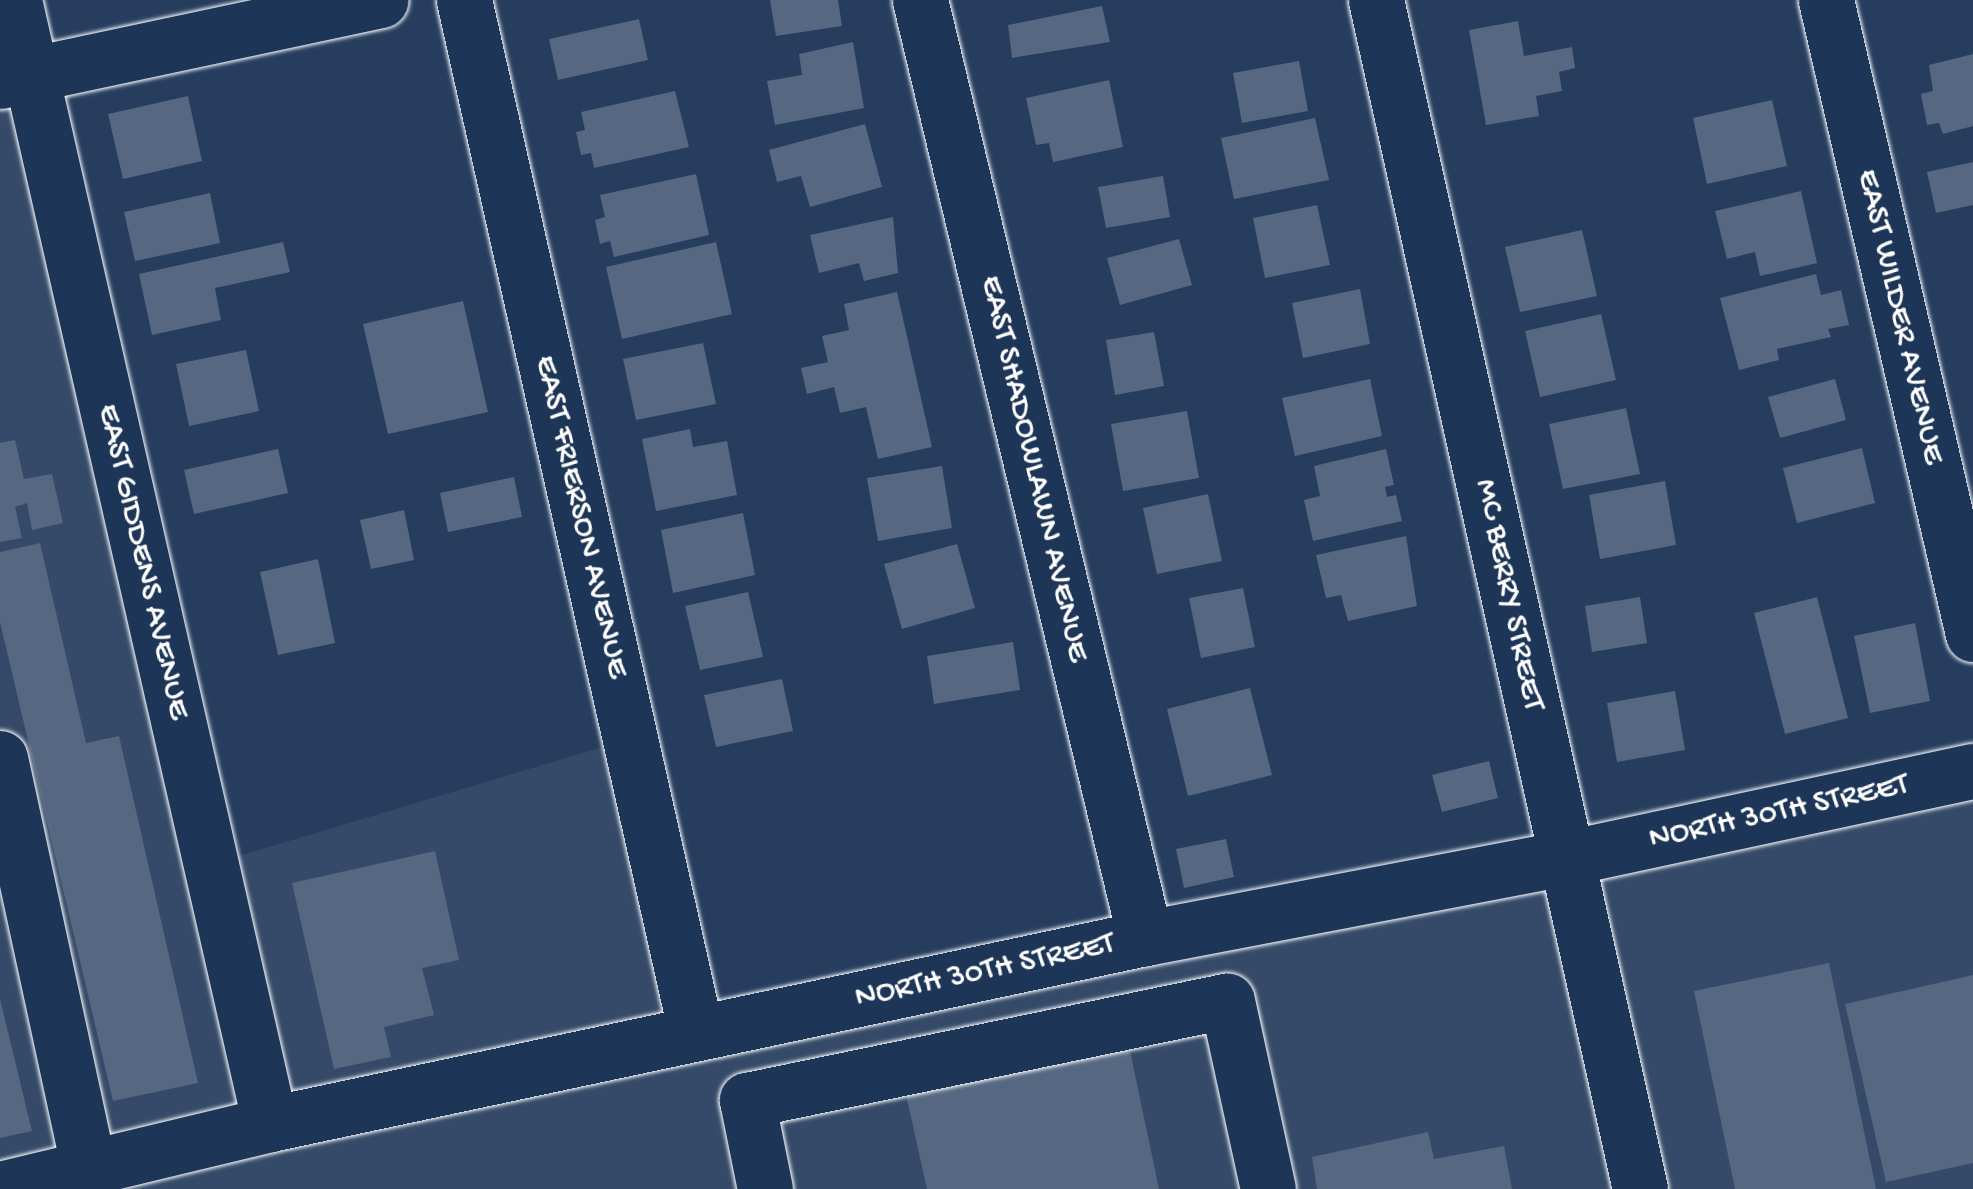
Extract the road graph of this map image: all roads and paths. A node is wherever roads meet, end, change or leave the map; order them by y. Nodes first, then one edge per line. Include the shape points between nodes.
1 (14, 0) edge
2 (380, 0) edge
3 (464, 0) edge
4 (920, 0) edge
5 (1376, 0) edge
6 (1826, 0) edge
7 (16, 77) edge
8 (1973, 634) edge
9 (0, 758) edge
10 (1973, 771) edge
11 (1566, 858) junction
12 (1145, 938) junction
13 (696, 1033) junction
14 (270, 1124) junction
15 (90, 1168) junction
16 (0, 1189) edge
17 (764, 1189) edge
18 (1268, 1189) edge
19 (1640, 1189) edge

1 - 7 street, EAST GIDDENS AVENUE
2 - 7 street
3 - 13 street, EAST FRIERSON AVENUE
4 - 12 street, EAST SHADOWLAWN AVENUE
5 - 11 street, MC BERRY STREET
6 - 8 street, EAST WILDER AVENUE
7 - 14 street, EAST GIDDENS AVENUE
9 - 15 street
10 - 11 street, NORTH 30TH STREET
11 - 12 street, NORTH 30TH STREET
11 - 19 street, MC BERRY STREET
12 - 13 street, NORTH 30TH STREET
13 - 14 street, NORTH 30TH STREET
14 - 15 street, NORTH 30TH STREET
15 - 16 street, NORTH 30TH STREET
17 - 18 street via 747,1100 1227,1001

